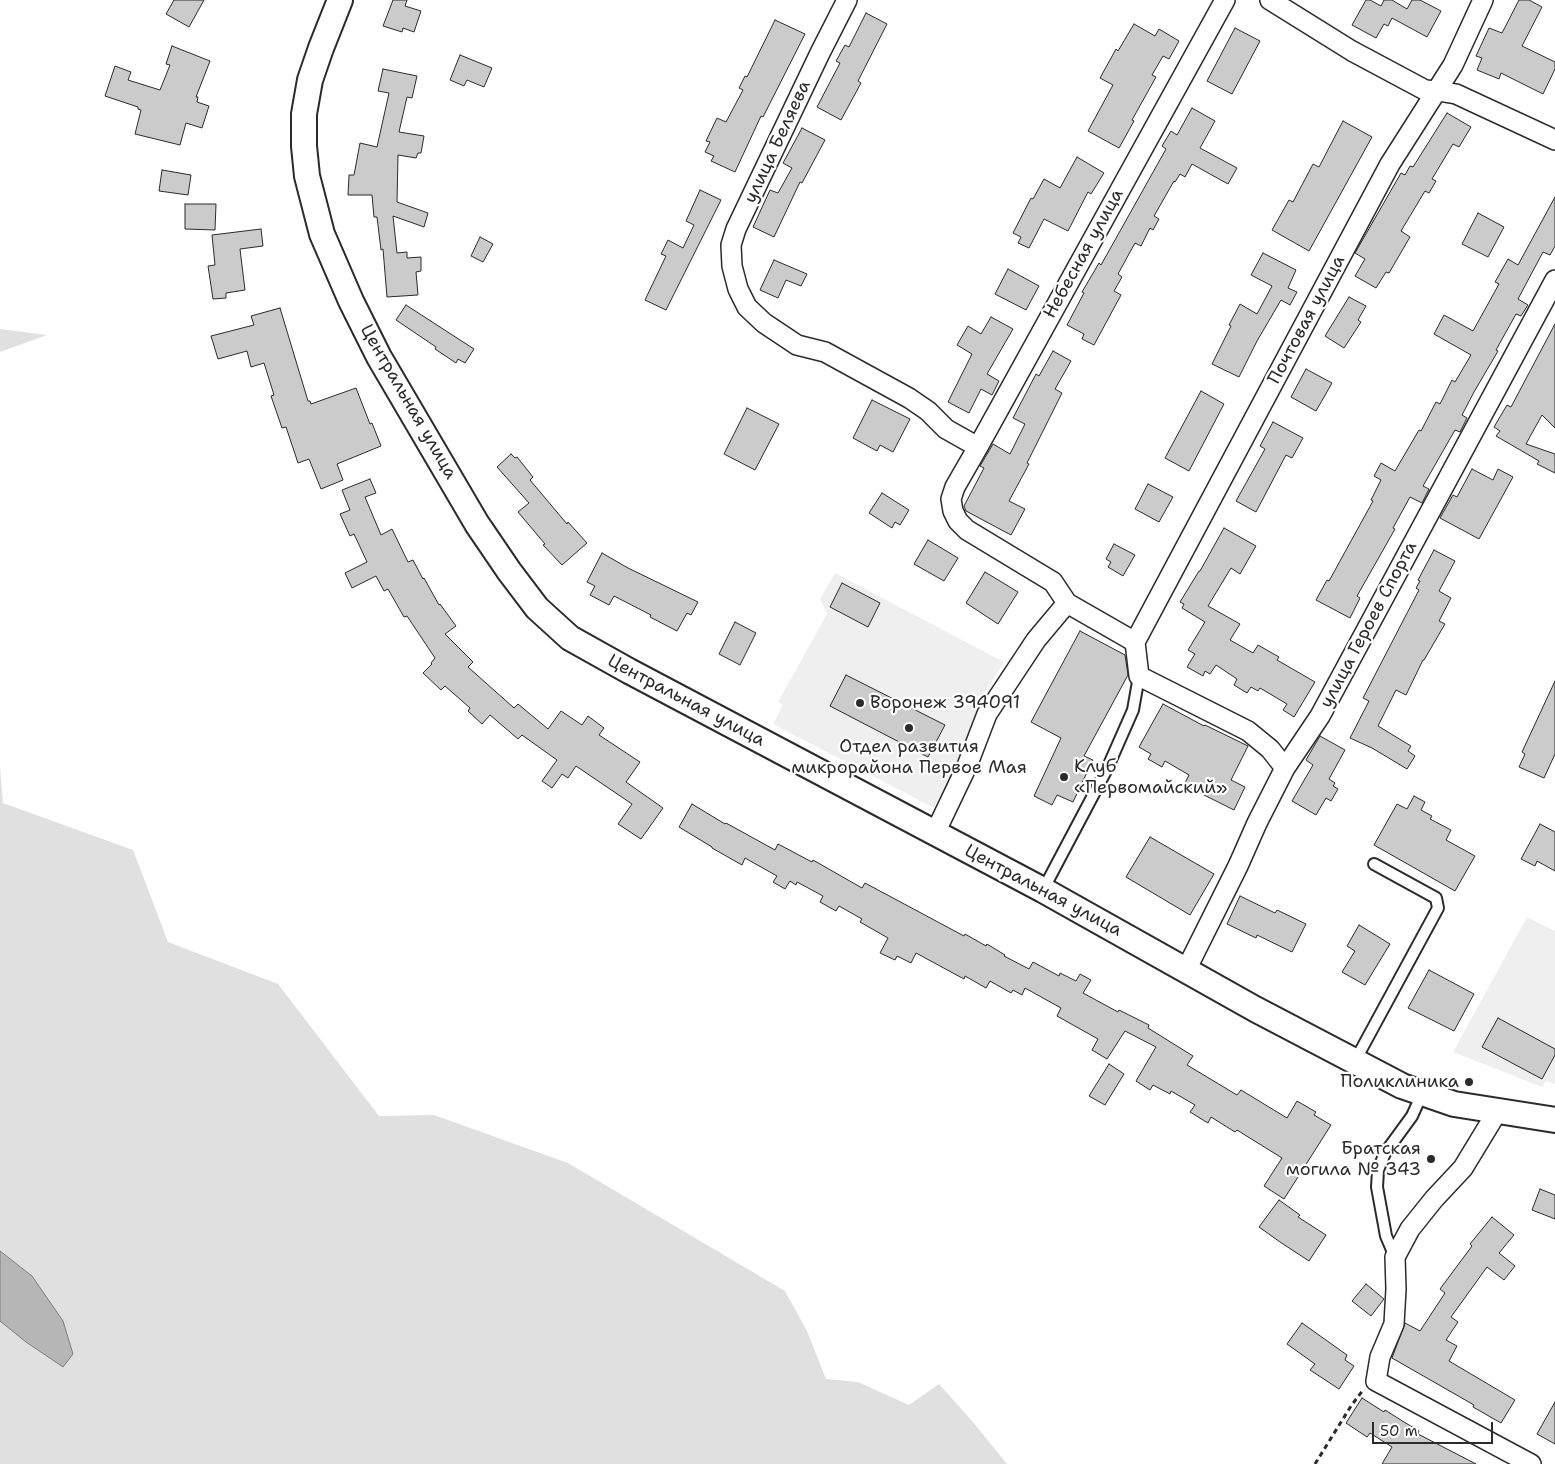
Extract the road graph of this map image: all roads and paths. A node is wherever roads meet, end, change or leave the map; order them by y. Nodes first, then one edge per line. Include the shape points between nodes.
1 (340, 0) edge
2 (847, 0) edge
3 (1225, 0) edge
4 (1270, 0) edge
5 (1483, 0) edge
6 (1438, 90) junction
7 (1555, 140) edge
8 (1555, 280) edge
9 (978, 447) junction
10 (1067, 604) junction
11 (1135, 642) junction
12 (1140, 676) junction
13 (1285, 768) junction
14 (936, 833) junction
15 (1374, 864) dead end
16 (1043, 890) junction
17 (1186, 970) junction
18 (1355, 1062) junction
19 (1422, 1094) junction
20 (1497, 1112) junction
21 (1555, 1120) edge
22 (1394, 1257) junction
23 (1376, 1381) junction
24 (1315, 1464) edge
25 (1531, 1464) edge

1 - 14 street, Центральная улица via 310,80 304,114 307,176 322,234 350,301 379,356 508,571 537,608 570,638
2 - 9 street, улица Беляева via 736,229 732,266 738,289 747,307 758,318 797,345 825,352 909,398 946,429
3 - 9 street, Небесная улица
4 - 6 street via 1360,56 1425,90
5 - 6 street, Почтовая улица
6 - 7 street via 1456,94
6 - 11 street, Почтовая улица via 1390,164
8 - 13 street, улица Героев Спорта via 1320,716
9 - 10 street, Небесная улица via 955,486 951,500 958,521 967,530 1053,582
10 - 11 street
10 - 14 street via 1036,640 987,714 968,766
11 - 12 street
12 - 13 street via 1248,730 1270,749
12 - 16 lane via 1133,710 1107,769
13 - 17 street, улица Героев Спорта
14 - 16 street, Центральная улица
15 - 18 lane via 1436,898 1438,908
16 - 17 street, Центральная улица
17 - 18 street, Центральная улица
18 - 19 street, Центральная улица
19 - 20 street, Центральная улица
19 - 22 lane via 1378,1170 1377,1187 1386,1236
20 - 21 street, Центральная улица
20 - 22 street via 1463,1168 1410,1229
22 - 23 street via 1394,1324 1380,1357
23 - 24 path via 1363,1390 1351,1406
23 - 25 street

